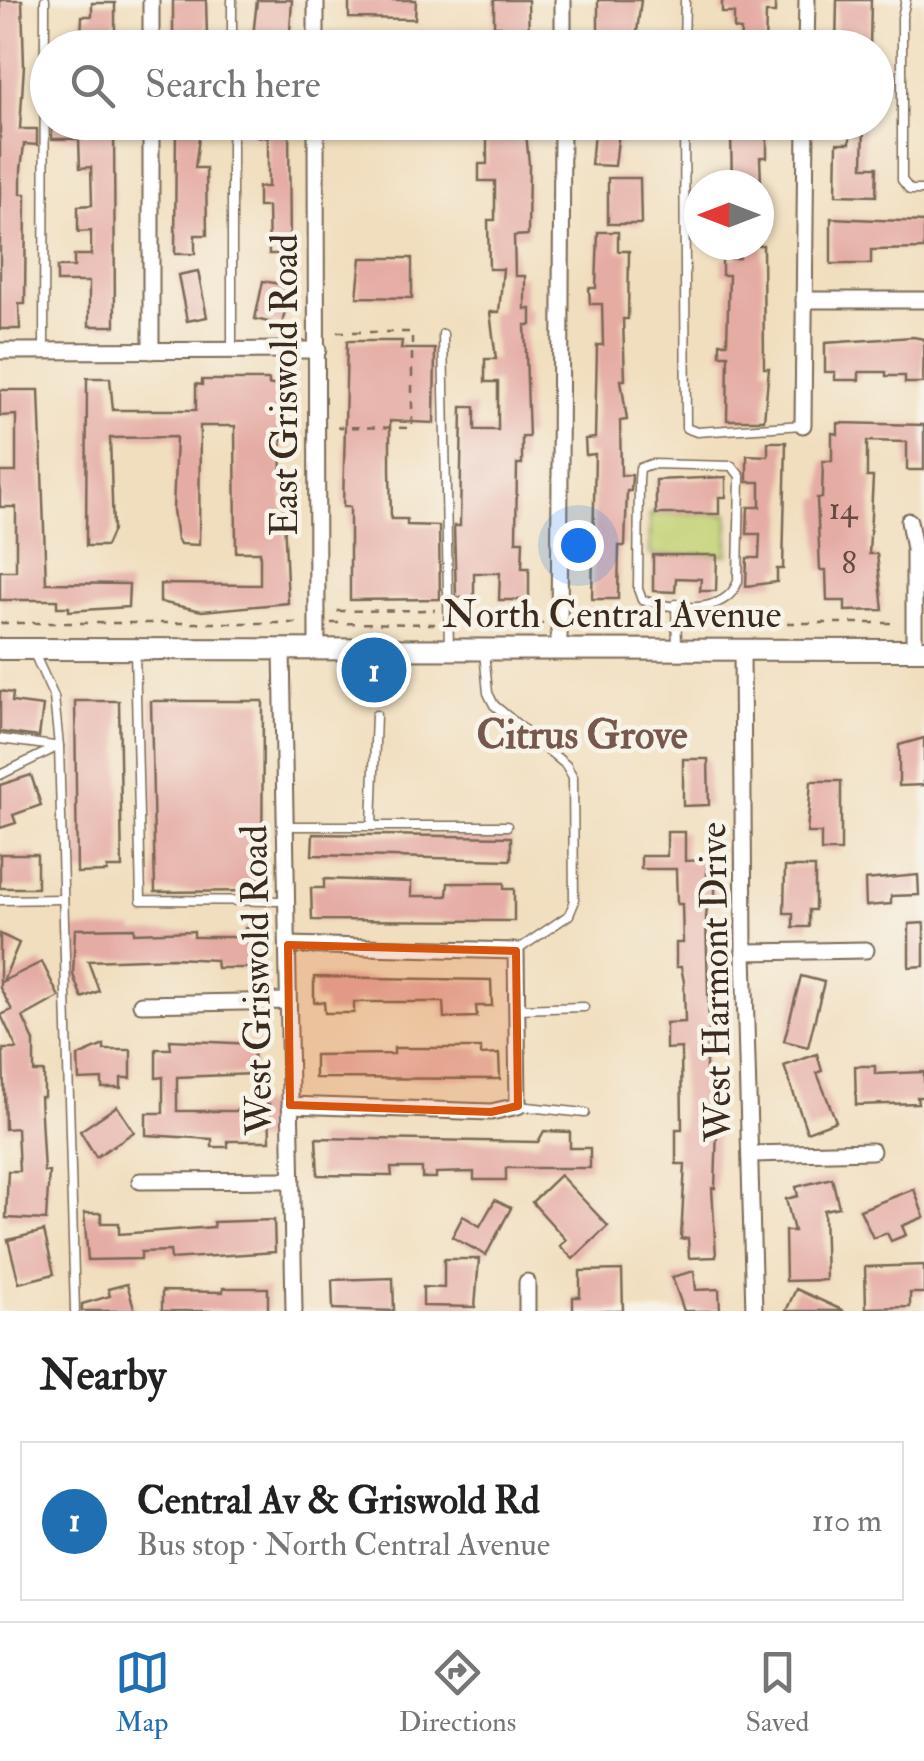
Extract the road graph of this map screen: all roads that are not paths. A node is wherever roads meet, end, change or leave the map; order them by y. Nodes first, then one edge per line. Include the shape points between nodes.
1 (45, 0) edge
2 (151, 0) edge
3 (232, 0) edge
4 (316, 0) edge
5 (563, 0) edge
6 (684, 0) edge
7 (807, 0) edge
8 (906, 0) edge
9 (45, 30) edge
10 (151, 30) edge
11 (232, 30) edge
12 (316, 30) edge
13 (563, 30) edge
14 (684, 30) edge
15 (806, 30) edge
16 (45, 140) edge
17 (151, 140) edge
18 (232, 140) edge
19 (316, 140) edge
20 (562, 140) edge
21 (684, 140) edge
22 (806, 140) edge
23 (924, 190) edge
24 (804, 300) junction
25 (924, 300) edge
26 (443, 334) dead end
27 (232, 350) junction
28 (318, 350) junction
29 (0, 351) edge
30 (44, 351) junction
31 (151, 351) junction
32 (803, 425) joint
33 (909, 522) dead end
34 (676, 604) junction
35 (318, 648) junction
36 (449, 648) junction
37 (484, 648) junction
38 (32, 649) junction
39 (282, 649) junction
40 (559, 649) junction
41 (0, 650) edge
42 (919, 650) edge
43 (135, 651) junction
44 (676, 651) junction
45 (742, 651) junction
46 (376, 714) dead end
47 (0, 739) edge
48 (58, 746) junction
49 (0, 774) edge
50 (286, 826) junction
51 (372, 826) junction
52 (507, 826) dead end
53 (0, 900) edge
54 (63, 900) junction
55 (287, 900) junction
56 (288, 946) junction
57 (866, 950) dead end
58 (516, 951) junction
59 (744, 952) junction
60 (288, 1001) junction
61 (141, 1004) dead end
62 (584, 1007) dead end
63 (517, 1010) junction
64 (290, 1105) junction
65 (518, 1106) junction
66 (585, 1113) dead end
67 (872, 1151) dead end
68 (751, 1154) junction
69 (292, 1180) junction
70 (140, 1182) dead end
71 (527, 1282) dead end
72 (75, 1311) edge
73 (294, 1311) edge
74 (527, 1311) edge
75 (754, 1311) edge

1 - 9 lane
2 - 10 street
3 - 11 lane
4 - 12 street
5 - 13 street
6 - 14 lane
7 - 15 street
8 - 23 lane via 902,180 910,190
16 - 30 lane
17 - 31 street
18 - 27 lane
19 - 28 street, East Griswold Road
20 - 40 street
21 - 32 lane via 686,428
22 - 24 street
24 - 25 street
24 - 32 street
26 - 36 lane
27 - 28 street
27 - 31 street
28 - 35 street, East Griswold Road
29 - 30 street
30 - 31 street
33 - 42 street
34 - 34 lane via 720,605 733,596 740,476 732,466 640,468 638,589 642,600
34 - 44 lane
35 - 36 main road, North Central Avenue
35 - 39 main road, North Central Avenue
36 - 37 main road, North Central Avenue
37 - 40 main road, North Central Avenue
37 - 58 lane via 494,705 573,777 574,902 569,915
38 - 41 main road, North Central Avenue
38 - 43 main road, North Central Avenue
38 - 48 lane via 54,697
39 - 43 main road, North Central Avenue
39 - 50 street, West Griswold Road
40 - 44 main road, North Central Avenue
42 - 45 main road, North Central Avenue
43 - 55 lane via 141,900
44 - 45 main road, North Central Avenue
45 - 59 street, West Harmont Drive
46 - 51 lane
47 - 48 lane
48 - 49 lane
48 - 54 lane
50 - 51 lane
50 - 55 street, West Griswold Road
51 - 52 lane
53 - 54 lane
54 - 72 lane
55 - 56 street, West Griswold Road
56 - 58 street
56 - 60 street, West Griswold Road
57 - 59 street
58 - 63 street
59 - 68 street, West Harmont Drive
60 - 61 street
60 - 64 street, West Griswold Road
62 - 63 lane
63 - 65 street
64 - 65 street via 491,1112
64 - 69 street, West Griswold Road
65 - 66 lane
67 - 68 street
68 - 75 street, West Harmont Drive
69 - 70 street
69 - 73 street, West Griswold Road
71 - 74 street

